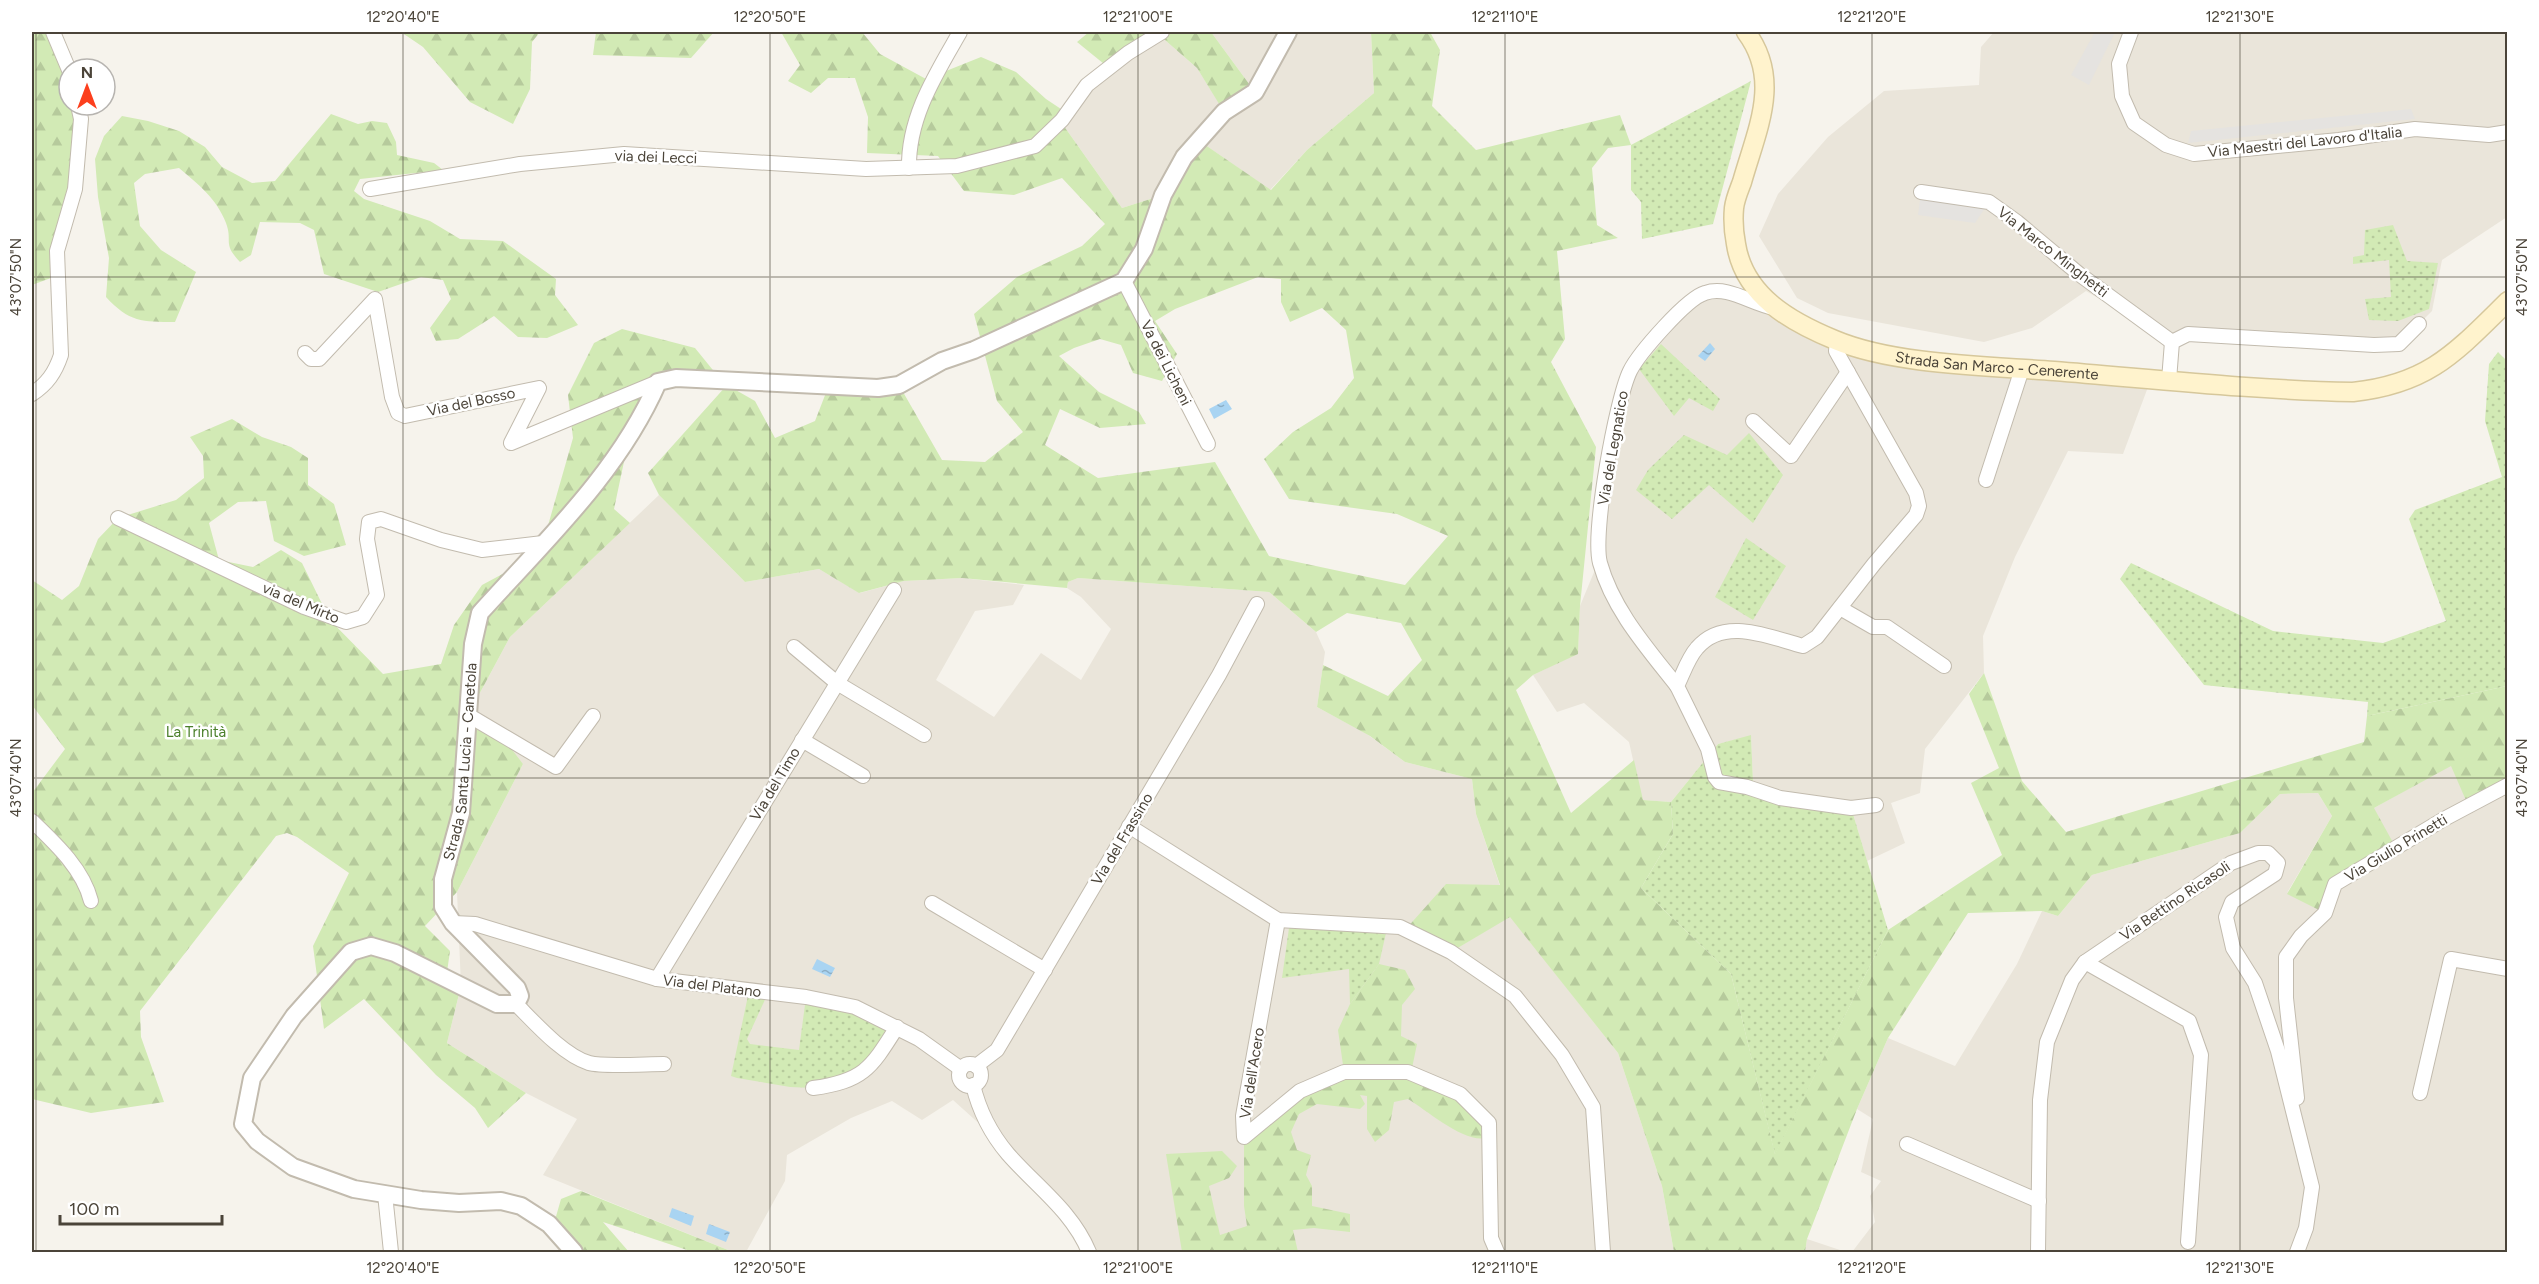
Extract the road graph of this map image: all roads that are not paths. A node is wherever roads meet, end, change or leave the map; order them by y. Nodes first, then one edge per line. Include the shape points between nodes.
1 (53, 32) edge
2 (960, 32) edge
3 (1162, 32) edge
4 (1288, 32) edge
5 (1746, 32) edge
6 (2130, 32) edge
7 (64, 57) edge
8 (81, 117) edge
9 (2508, 132) edge
10 (909, 168) junction
11 (370, 189) dead end
12 (1921, 192) dead end
13 (1124, 281) junction
14 (2505, 307) edge
15 (1774, 308) junction
16 (2419, 324) dead end
17 (1837, 341) junction
18 (2172, 342) junction
19 (305, 353) dead end
20 (2022, 369) junction
21 (1848, 372) junction
22 (2169, 380) junction
23 (658, 382) junction
24 (32, 394) edge
25 (1754, 421) dead end
26 (1208, 444) dead end
27 (1986, 480) dead end
28 (118, 518) dead end
29 (543, 543) junction
30 (894, 590) dead end
31 (1257, 604) dead end
32 (1840, 608) junction
33 (794, 647) dead end
34 (1944, 666) dead end
35 (837, 683) junction
36 (1677, 686) junction
37 (468, 715) junction
38 (592, 716) dead end
39 (924, 735) dead end
40 (802, 740) junction
41 (863, 776) dead end
42 (2508, 785) edge
43 (1875, 805) dead end
44 (32, 821) edge
45 (1129, 826) junction
46 (91, 901) dead end
47 (932, 903) dead end
48 (1278, 920) junction
49 (453, 923) junction
50 (2085, 963) junction
51 (2508, 969) edge
52 (1045, 970) junction
53 (657, 979) junction
54 (516, 1004) junction
55 (897, 1028) junction
56 (664, 1064) dead end
57 (976, 1066) junction
58 (961, 1069) junction
59 (973, 1085) junction
60 (813, 1088) dead end
61 (2420, 1093) dead end
62 (2300, 1141) junction
63 (1907, 1144) dead end
64 (385, 1194) junction
65 (2039, 1201) junction
66 (2188, 1242) dead end
67 (391, 1252) edge
68 (574, 1252) edge
69 (1089, 1252) edge
70 (1497, 1252) edge
71 (1603, 1252) edge
72 (2038, 1252) edge
73 (2297, 1252) edge

1 - 7 street
2 - 10 street via 921,103 909,150
3 - 10 street via 1087,85 1062,120 1035,146 957,166
4 - 13 street via 1255,92 1224,112 1184,157 1163,195 1144,249
5 - 15 main road, Strada San Marco - Cenerente via 1763,62 1766,94 1734,208 1736,245 1754,288
6 - 9 street, Via Maestri del Lavoro d'Italia via 2119,64 2122,96 2134,123 2166,145 2194,154 2415,129 2489,135
8 - 24 street via 75,189 57,251 61,356 56,371
10 - 11 street, via dei Lecci via 866,169 624,154 520,164
12 - 18 street, Via Marco Minghetti via 1989,202
13 - 23 street via 899,385 878,388 676,378
13 - 26 street, Va dei Licheni
14 - 22 main road, Strada San Marco - Cenerente via 2434,368 2382,389 2324,391
15 - 17 main road, Strada San Marco - Cenerente
15 - 36 street, Via del Legnatico via 1723,290 1704,293 1688,302 1637,359 1621,396 1607,466 1599,560 1605,580 1636,634
16 - 18 street via 2399,344 2188,334
17 - 20 main road, Strada San Marco - Cenerente via 1920,360
17 - 21 street via 1836,351
18 - 22 street
19 - 23 street, Via del Bosso via 319,359 375,299 398,413 405,416 539,388 511,442
20 - 22 main road, Strada San Marco - Cenerente
20 - 27 street
21 - 25 street via 1791,456
21 - 32 street via 1916,493 1919,506 1916,515
23 - 29 street, Strada Santa Lucia - Canetola via 645,413 613,462
28 - 29 street, via del Mirto via 294,602 346,622 363,617 377,595 367,539 369,522 381,519 483,550
29 - 37 street, Strada Santa Lucia - Canetola via 480,613 473,644
30 - 35 street, Via del Timo
31 - 45 street, Via del Frassino
32 - 34 street via 1873,627 1887,627
32 - 36 street via 1817,637 1803,646 1745,631 1716,632 1696,649
33 - 35 street
35 - 39 street
35 - 40 street, Via del Timo
36 - 43 street, Via del Legnatico via 1708,749 1719,782 1780,798 1851,808
37 - 38 street via 556,767
37 - 49 street, Strada Santa Lucia - Canetola via 461,813 443,879 443,907
40 - 41 street
40 - 53 street, Via del Timo
42 - 62 street, Via Giulio Prinetti via 2335,884 2325,913 2286,957 2286,998
44 - 46 street via 62,851 88,888
45 - 48 street
45 - 52 street, Via del Frassino
47 - 52 street
48 - 70 street, Via dell'Acero via 1243,1116 1244,1137 1300,1091 1344,1072 1408,1072 1460,1094 1489,1123 1491,1238
48 - 71 street via 1400,927 1451,952 1515,996 1562,1055 1593,1107
49 - 53 street, Via del Platano via 475,924
49 - 54 street, Strada Santa Lucia - Canetola via 517,988 520,996
50 - 62 street, Via Bettino Ricasoli via 2230,863 2268,853 2278,863 2275,874 2232,902 2226,917 2234,948 2255,983 2278,1051
50 - 65 street, Via Bettino Ricasoli via 2072,980 2047,1042 2040,1100
50 - 66 street via 2189,1021 2201,1055
51 - 61 street via 2448,955
52 - 57 street, Via del Frassino via 997,1050
53 - 55 street, Via del Platano via 833,1001 855,1007
54 - 56 street, Strada Santa Lucia - Canetola via 553,1040 588,1062
54 - 64 street via 497,1004 395,953 371,946 351,952 294,1016 252,1078 243,1124 257,1141 293,1167 354,1190
55 - 58 street, Via del Platano
55 - 60 street via 863,1074 837,1085
57 - 58 street via 969,1064
57 - 59 street via 980,1078
58 - 59 street via 961,1080
59 - 69 street via 994,1137 1077,1226
62 - 73 street, Via Bettino Ricasoli via 2312,1187 2306,1228
63 - 65 street
64 - 67 street
64 - 68 street via 459,1203 501,1201 522,1206 549,1224
65 - 72 street, Via Bettino Ricasoli

